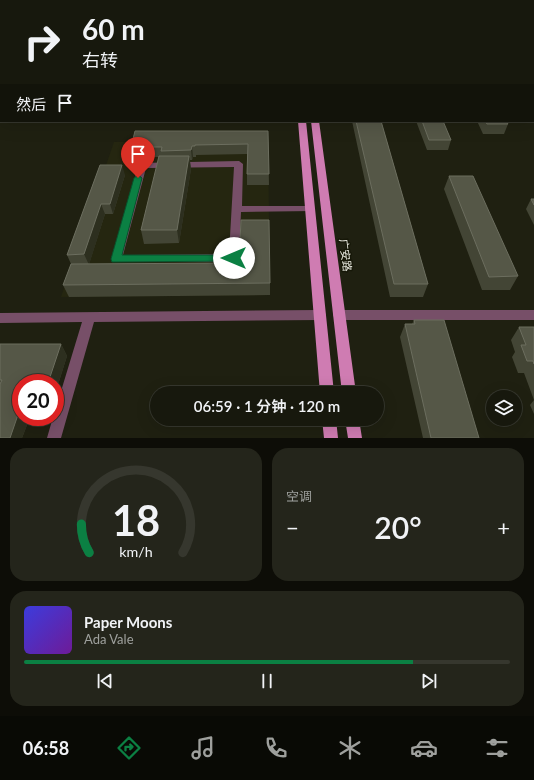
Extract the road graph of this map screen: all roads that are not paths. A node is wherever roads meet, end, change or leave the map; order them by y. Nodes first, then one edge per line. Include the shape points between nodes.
1 (302, 122) edge
2 (315, 122) edge
3 (237, 209) junction
4 (310, 209) junction
5 (320, 315) junction
6 (339, 315) junction
7 (534, 315) edge
8 (90, 317) junction
9 (0, 318) edge
10 (326, 386) edge
11 (348, 386) edge
12 (330, 426) edge
13 (353, 426) edge
14 (54, 438) edge
15 (331, 438) edge
16 (354, 438) edge

1 - 4 main road
2 - 6 main road, 广安路
3 - 3 street via 239,164 142,165 116,259 234,258
3 - 4 street
4 - 5 main road
5 - 8 street
5 - 10 main road
6 - 7 street
6 - 11 main road, 广安路
8 - 9 street
8 - 14 street
12 - 15 main road
13 - 16 main road

